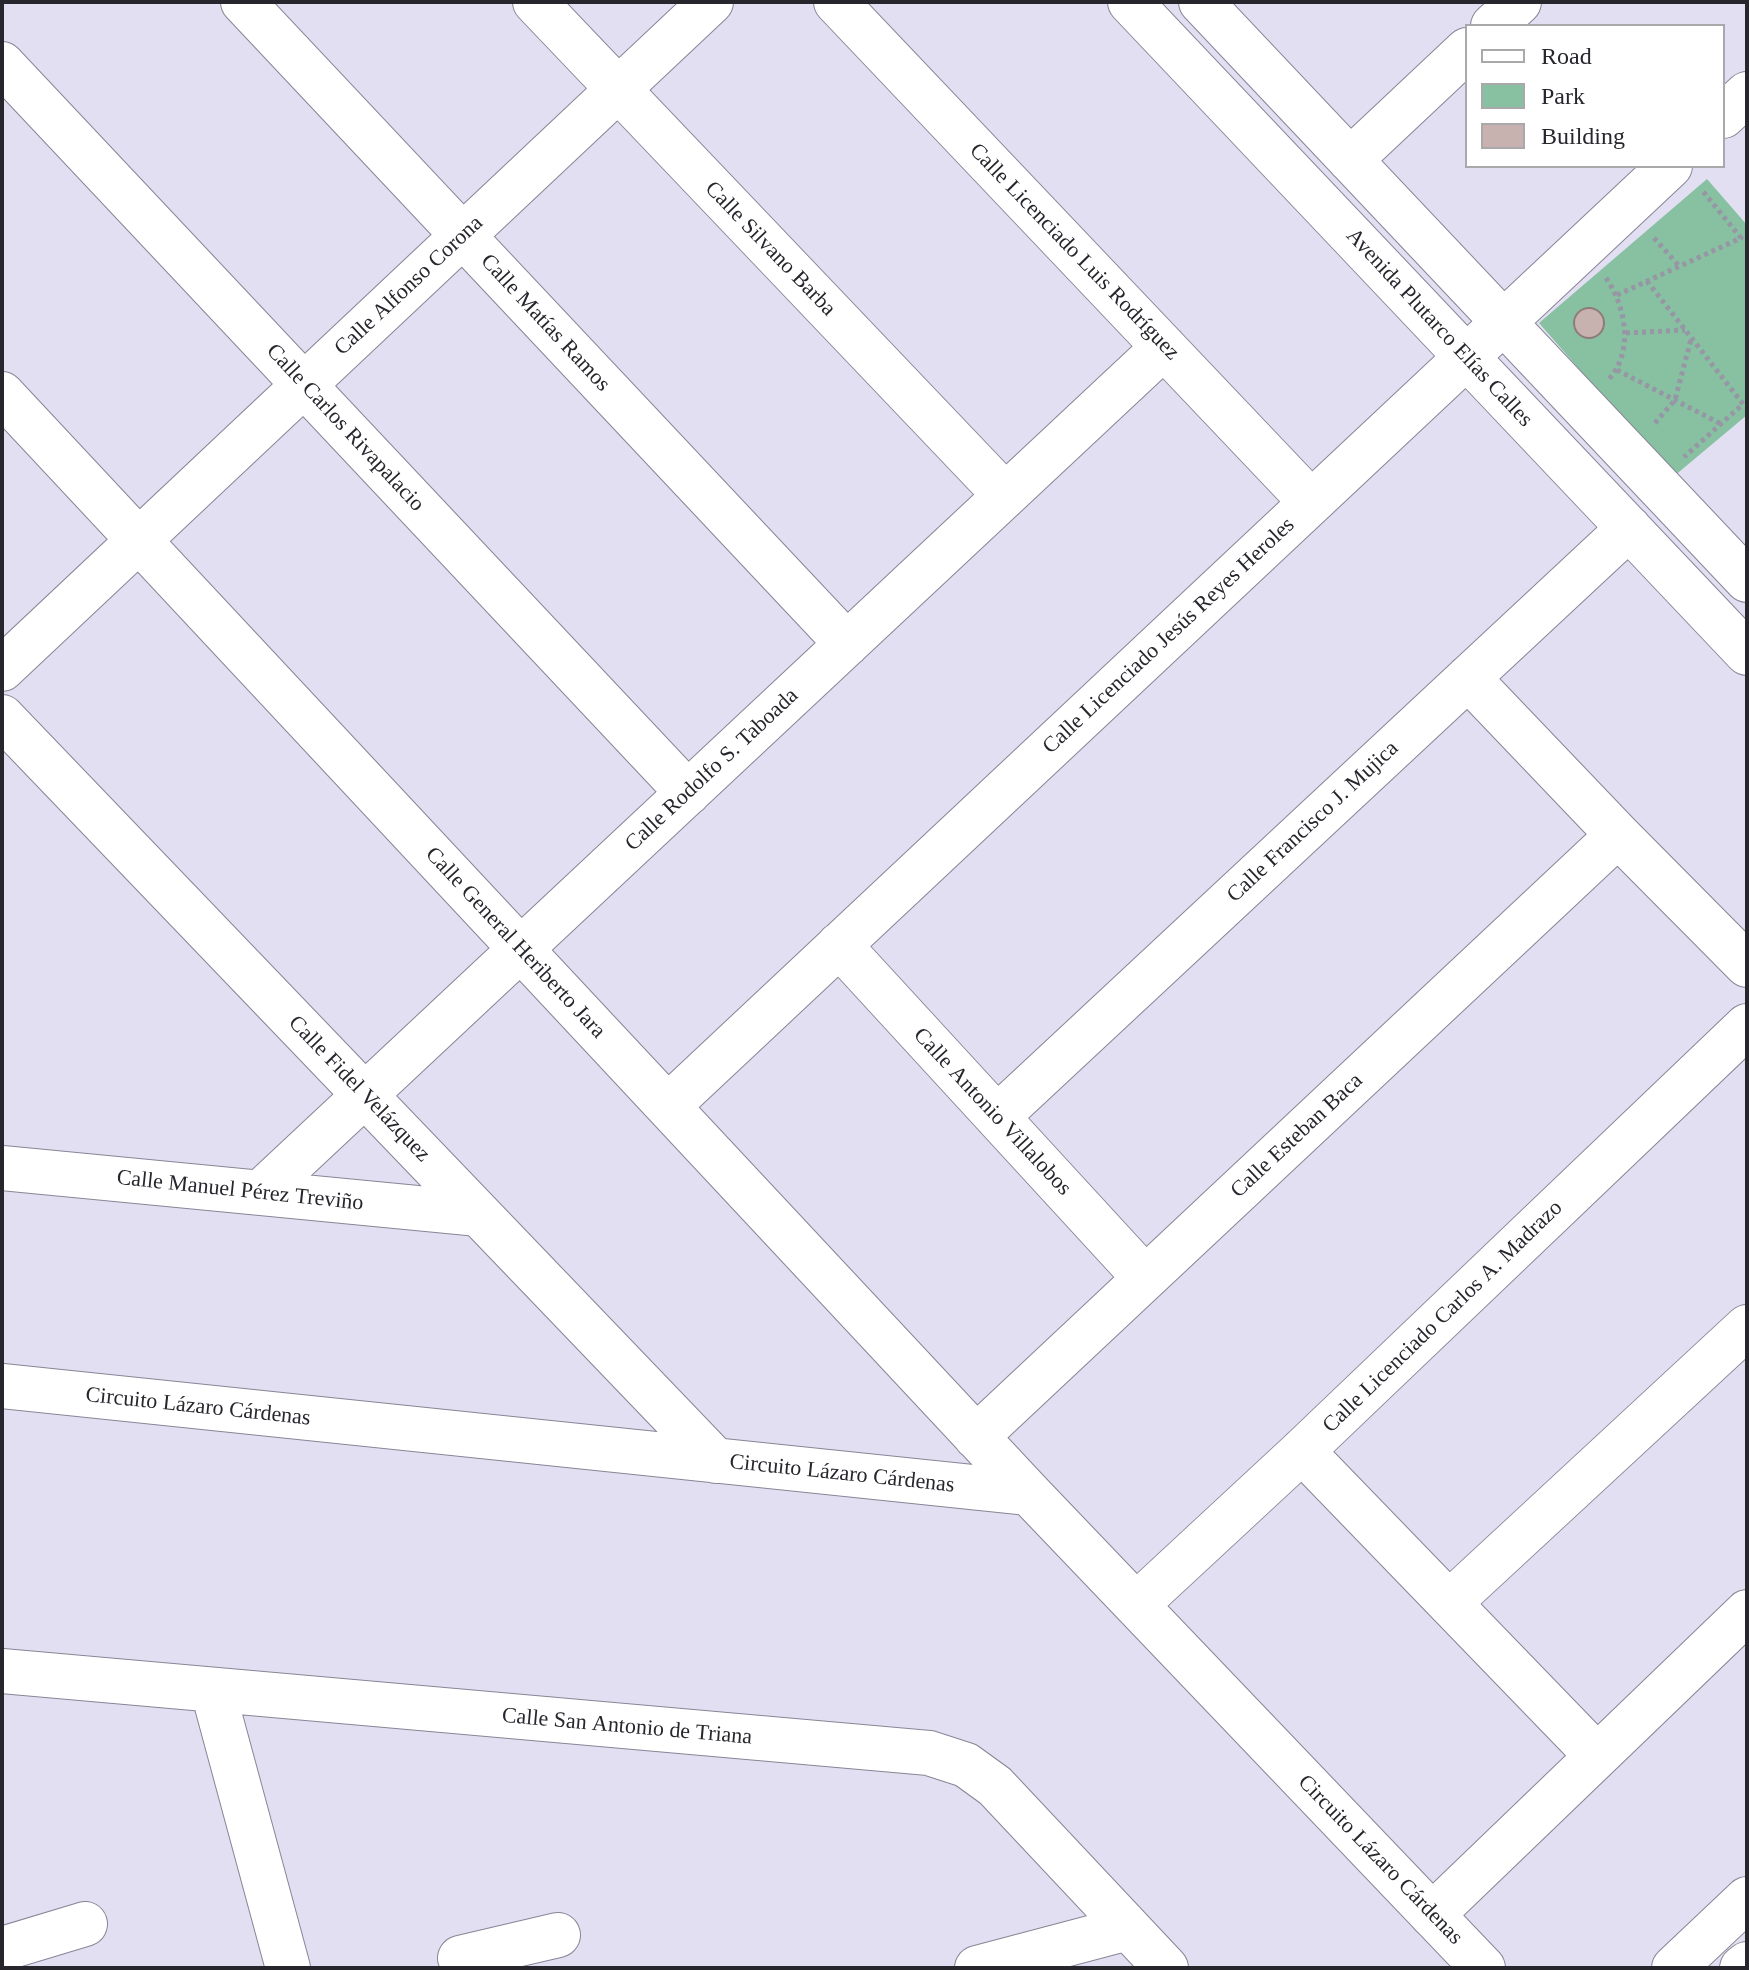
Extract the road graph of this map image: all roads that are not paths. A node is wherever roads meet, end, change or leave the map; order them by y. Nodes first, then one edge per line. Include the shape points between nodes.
1 (243, 2) edge
2 (535, 2) edge
3 (711, 2) edge
4 (836, 2) edge
5 (1130, 2) edge
6 (1201, 2) edge
7 (1465, 52) edge
8 (2, 64) edge
9 (618, 89) junction
10 (1747, 94) edge
11 (1725, 114) edge
12 (1350, 160) junction
13 (1681, 172) edge
14 (463, 236) junction
15 (1504, 321) junction
16 (1164, 347) junction
17 (1466, 357) junction
18 (304, 385) junction
19 (2, 394) edge
20 (1005, 495) junction
21 (1311, 502) junction
22 (1629, 528) junction
23 (139, 540) junction
24 (1747, 580) edge
25 (847, 644) junction
26 (1747, 653) edge
27 (2, 669) edge
28 (1468, 678) junction
29 (2, 717) edge
30 (688, 793) junction
31 (1618, 835) junction
32 (839, 945) junction
33 (521, 949) junction
34 (1747, 965) edge
35 (1747, 1026) edge
36 (365, 1096) junction
37 (668, 1106) junction
38 (997, 1117) junction
39 (2, 1168) edge
40 (260, 1193) junction
41 (479, 1214) junction
42 (1145, 1278) junction
43 (1747, 1327) edge
44 (2, 1386) edge
45 (976, 1437) junction
46 (1302, 1451) junction
47 (716, 1461) junction
48 (1029, 1493) junction
49 (1449, 1603) junction
50 (1136, 1605) junction
51 (1747, 1612) edge
52 (2, 1671) edge
53 (213, 1691) junction
54 (1597, 1756) junction
55 (1747, 1899) edge
56 (1432, 1915) junction
57 (85, 1924) dead end
58 (1128, 1928) junction
59 (558, 1935) dead end
60 (29, 1952) edge
61 (513, 1957) edge
62 (460, 1958) dead end
63 (1747, 1964) edge
64 (288, 1968) edge
65 (977, 1968) edge
66 (1166, 1968) edge
67 (1483, 1968) edge
68 (1674, 1968) edge
69 (1742, 1968) edge

1 - 14 street, Calle Matías Ramos
2 - 9 street, Calle Silvano Barba
3 - 9 street, Calle Alfonso Corona
4 - 16 street, Calle Licenciado Luis Rodríguez
5 - 17 street, Avenida Plutarco Elías Calles
6 - 12 street
7 - 12 street
8 - 18 street, Calle Carlos Rivapalacio
9 - 14 street, Calle Alfonso Corona
9 - 20 street, Calle Silvano Barba
10 - 11 street
12 - 15 street
13 - 15 street, Calle Licenciado Jesús Reyes Heroles via 1584,246
14 - 18 street, Calle Alfonso Corona
14 - 25 street, Calle Matías Ramos
15 - 17 street, Calle Licenciado Jesús Reyes Heroles
15 - 24 street
16 - 20 street, Calle Rodolfo S. Taboada
16 - 21 street, Calle Licenciado Luis Rodríguez
17 - 21 street, Calle Licenciado Jesús Reyes Heroles
17 - 22 street, Avenida Plutarco Elías Calles
18 - 23 street, Calle Alfonso Corona
18 - 30 street, Calle Carlos Rivapalacio
19 - 23 street, Calle General Heriberto Jara
20 - 25 street, Calle Rodolfo S. Taboada
21 - 32 street, Calle Licenciado Jesús Reyes Heroles
22 - 26 street, Avenida Plutarco Elías Calles
22 - 28 street, Calle Francisco J. Mujica
23 - 27 street, Calle Alfonso Corona
23 - 33 street, Calle General Heriberto Jara
25 - 30 street, Calle Rodolfo S. Taboada
28 - 31 street
28 - 38 street, Calle Francisco J. Mujica
29 - 36 street, Calle Fidel Velázquez
30 - 33 street, Calle Rodolfo S. Taboada
31 - 34 street
31 - 42 street, Calle Esteban Baca
32 - 37 street, Calle Licenciado Jesús Reyes Heroles
32 - 38 street, Calle Antonio Villalobos
33 - 36 street, Calle Rodolfo S. Taboada
33 - 37 street, Calle General Heriberto Jara
35 - 46 street, Calle Licenciado Carlos A. Madrazo
36 - 40 street, Calle Rodolfo S. Taboada
36 - 41 street, Calle Fidel Velázquez
37 - 45 street, Calle General Heriberto Jara
38 - 42 street, Calle Antonio Villalobos
39 - 40 street, Calle Manuel Pérez Treviño
40 - 41 street, Calle Manuel Pérez Treviño
41 - 47 street, Calle Fidel Velázquez
42 - 45 street, Calle Esteban Baca
43 - 49 street
44 - 47 street, Circuito Lázaro Cárdenas
45 - 48 street, Calle General Heriberto Jara
46 - 49 street
46 - 50 street, Calle Licenciado Carlos A. Madrazo
47 - 48 street, Circuito Lázaro Cárdenas
48 - 50 street, Circuito Lázaro Cárdenas
49 - 54 street
50 - 56 street, Circuito Lázaro Cárdenas
51 - 54 street
52 - 53 street, Calle San Antonio de Triana
53 - 58 street, Calle San Antonio de Triana via 929,1753 966,1765 995,1786
53 - 64 street
54 - 56 street
55 - 68 street
56 - 67 street, Circuito Lázaro Cárdenas
57 - 60 street
58 - 65 street
58 - 66 street, Calle San Antonio de Triana
59 - 61 street
61 - 62 street
63 - 69 street

